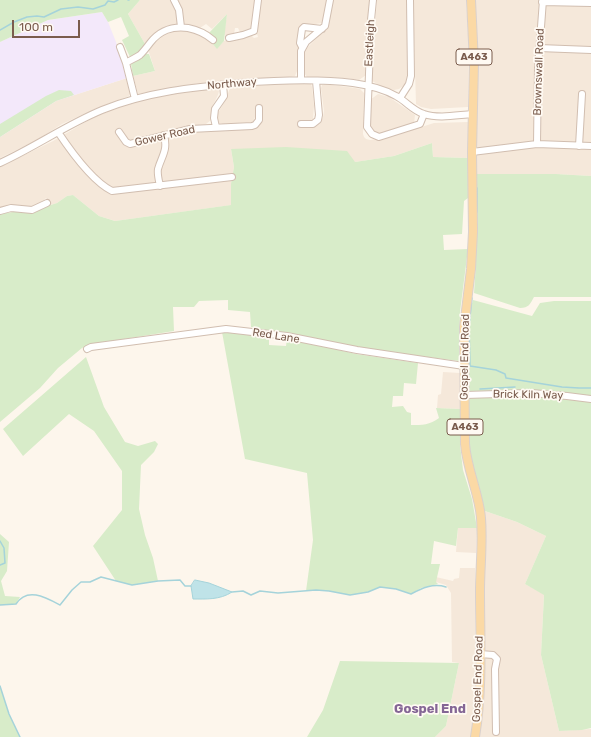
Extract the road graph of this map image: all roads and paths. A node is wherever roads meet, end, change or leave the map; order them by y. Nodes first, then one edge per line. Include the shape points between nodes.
1 (174, 0) edge
2 (258, 0) edge
3 (330, 0) edge
4 (373, 0) edge
5 (410, 0) edge
6 (471, 0) edge
7 (543, 1) edge
8 (591, 3) edge
9 (181, 28) junction
10 (237, 29) dead end
11 (322, 29) junction
12 (238, 36) junction
13 (229, 38) dead end
14 (213, 40) dead end
15 (120, 47) dead end
16 (302, 47) junction
17 (539, 48) junction
18 (591, 50) edge
19 (126, 63) junction
20 (300, 80) junction
21 (316, 81) junction
22 (223, 84) junction
23 (368, 87) junction
24 (582, 94) dead end
25 (400, 98) junction
26 (135, 99) junction
27 (259, 108) dead end
28 (424, 114) junction
29 (472, 114) junction
30 (301, 124) dead end
31 (216, 127) junction
32 (58, 132) junction
33 (119, 132) dead end
34 (164, 135) junction
35 (537, 144) junction
36 (579, 146) junction
37 (591, 146) edge
38 (472, 152) junction
39 (0, 163) edge
40 (232, 177) dead end
41 (160, 186) junction
42 (47, 203) dead end
43 (0, 211) edge
44 (88, 349) dead end
45 (464, 366) junction
46 (465, 395) junction
47 (591, 400) edge
48 (480, 654) junction
49 (496, 732) dead end
50 (476, 737) edge

1 - 9 street via 179,10
2 - 12 street via 254,34
3 - 11 street via 326,23
4 - 23 street, Eastleigh
5 - 25 street via 411,76
6 - 29 main road, Gospel End Road / A463 via 474,50
7 - 8 street
7 - 17 street, Brownswall Road
9 - 14 street via 208,31
9 - 19 street via 170,28 161,32 140,55
10 - 12 street
11 - 16 street
11 - 16 street via 304,27 300,42
12 - 13 street
15 - 19 street
16 - 20 street
17 - 18 street
17 - 35 street, Brownswall Road
19 - 26 street
20 - 21 street, Northway
20 - 22 street, Northway
21 - 23 street, Northway
21 - 30 street via 318,120 314,124
22 - 26 street, Northway via 169,91
22 - 31 street via 224,96 215,110
23 - 25 street, Northway
23 - 28 street, Eastleigh via 366,123 372,134 379,137 415,127 420,124
24 - 36 street
25 - 28 street, Northway
26 - 32 street, Northway via 102,110
27 - 31 street, Gower Road via 259,120 256,125
28 - 29 street, Northway
29 - 38 main road, Gospel End Road / A463
31 - 34 street, Gower Road
32 - 39 street, Northway
32 - 41 street via 88,171 112,191
33 - 34 street, Gower Road via 130,144
34 - 41 street via 165,153 158,172
35 - 36 street
35 - 38 street
36 - 37 street
38 - 45 main road, Gospel End Road / A463 via 472,252 464,327
40 - 41 street
42 - 43 street via 32,210 11,208
44 - 45 street, Red Lane via 91,346 226,328
45 - 46 main road, Gospel End Road / A463
46 - 47 street, Brick Kiln Way via 537,394
46 - 48 main road, Gospel End Road / A463 via 464,444 481,517
48 - 49 street via 493,655 497,659
48 - 50 main road, Gospel End Road / A463 via 480,696

